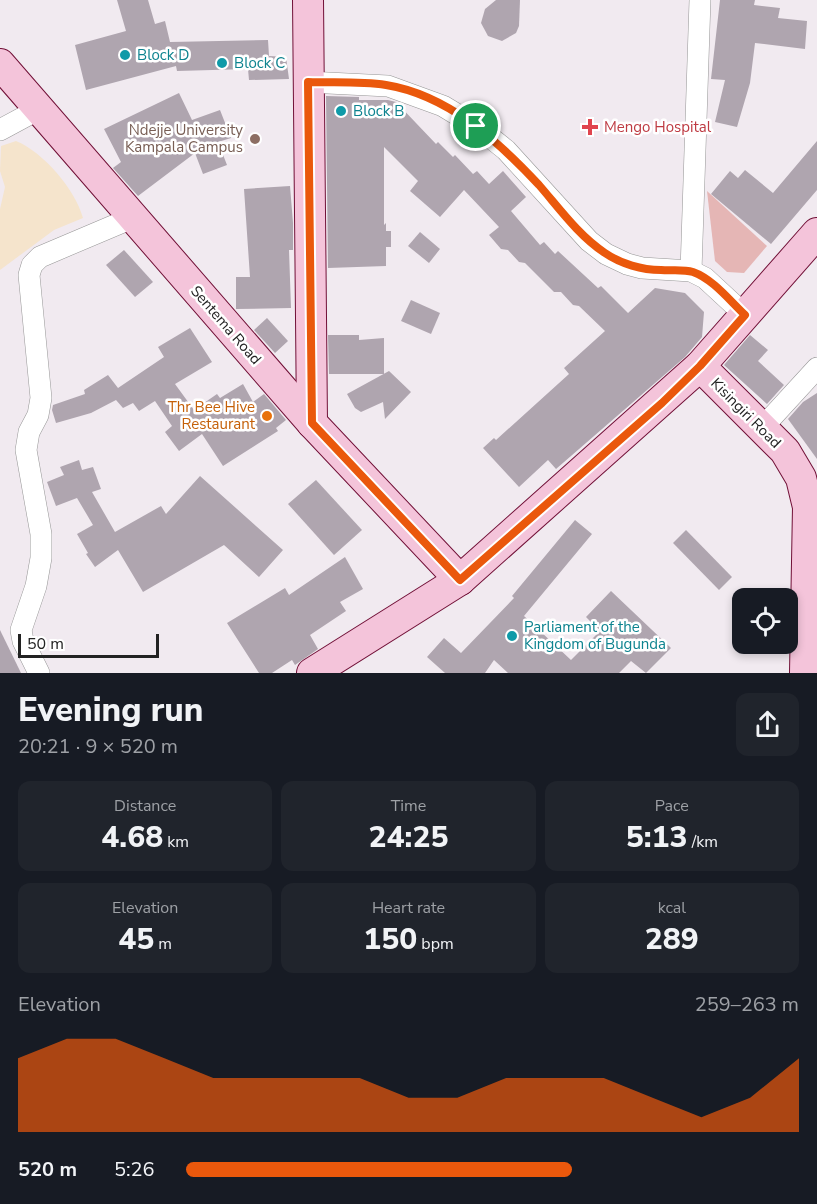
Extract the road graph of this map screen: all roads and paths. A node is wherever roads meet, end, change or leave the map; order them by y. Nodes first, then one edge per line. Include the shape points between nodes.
1 (308, 0) edge
2 (700, 0) edge
3 (0, 64) edge
4 (308, 82) junction
5 (39, 109) junction
6 (0, 130) edge
7 (132, 218) junction
8 (817, 233) edge
9 (691, 271) junction
10 (745, 315) junction
11 (700, 366) junction
12 (817, 368) edge
13 (312, 423) junction
14 (762, 428) junction
15 (460, 580) junction
16 (39, 673) edge
17 (312, 673) edge
18 (805, 673) edge

1 - 4 main road
2 - 9 street
3 - 5 main road, Sentema Road
4 - 9 street via 388,86 443,106 507,150 606,254 642,268
4 - 13 main road
5 - 6 street
5 - 7 main road, Sentema Road
7 - 13 main road, Sentema Road
7 - 16 street via 40,257 32,264 29,275 41,398 26,450 41,534 41,558 21,630
8 - 10 main road
9 - 10 street via 705,278
10 - 11 main road
11 - 14 main road, Kisingiri Road
11 - 15 main road
12 - 14 street
13 - 15 main road, Sentema Road
14 - 18 main road, Kisingiri Road via 785,451 801,478 808,507
15 - 17 main road

